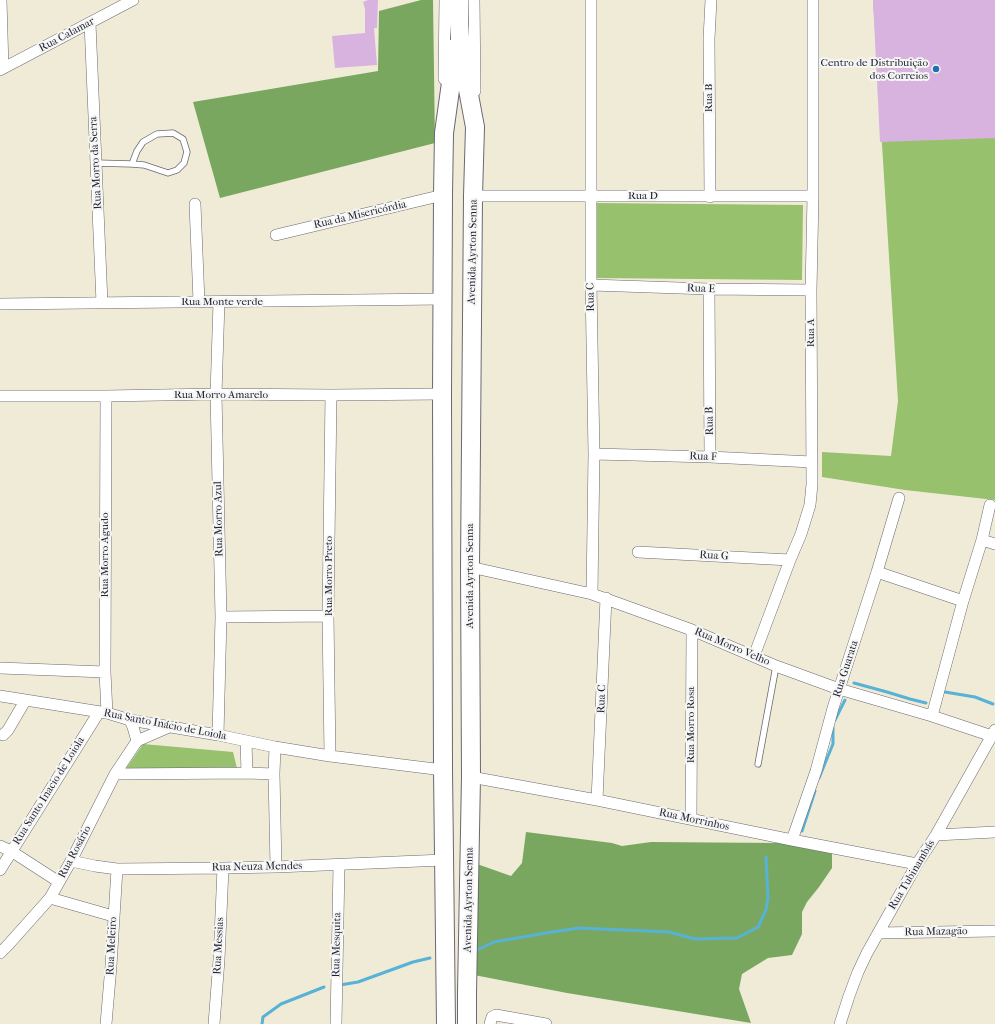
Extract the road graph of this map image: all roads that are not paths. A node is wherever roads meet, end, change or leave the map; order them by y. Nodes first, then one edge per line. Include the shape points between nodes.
1 (1, 0) edge
2 (110, 0) edge
3 (133, 0) edge
4 (445, 0) edge
5 (459, 0) edge
6 (474, 0) edge
7 (592, 0) edge
8 (711, 0) edge
9 (813, 0) edge
10 (111, 12) junction
11 (90, 23) junction
12 (459, 24) junction
13 (2, 69) edge
14 (475, 127) junction
15 (444, 133) junction
16 (96, 163) junction
17 (132, 164) junction
18 (443, 195) junction
19 (473, 196) junction
20 (592, 196) junction
21 (813, 196) junction
22 (710, 197) junction
23 (195, 204) dead end
24 (276, 235) dead end
25 (591, 285) junction
26 (709, 289) junction
27 (810, 290) junction
28 (443, 299) junction
29 (199, 302) junction
30 (219, 302) junction
31 (102, 303) junction
32 (0, 304) edge
33 (216, 394) junction
34 (442, 394) junction
35 (330, 395) junction
36 (0, 396) edge
37 (106, 396) junction
38 (594, 454) junction
39 (710, 457) junction
40 (812, 462) junction
41 (899, 498) dead end
42 (990, 506) dead end
43 (982, 540) junction
44 (995, 544) edge
45 (638, 552) dead end
46 (790, 560) junction
47 (470, 567) junction
48 (877, 572) junction
49 (592, 594) junction
50 (606, 598) junction
51 (963, 601) junction
52 (328, 616) junction
53 (221, 617) junction
54 (692, 630) junction
55 (754, 656) junction
56 (776, 666) junction
57 (0, 668) edge
58 (105, 672) junction
59 (839, 689) junction
60 (0, 696) edge
61 (25, 700) junction
62 (103, 713) junction
63 (932, 716) junction
64 (130, 720) junction
65 (169, 726) junction
66 (994, 734) edge
67 (3, 735) dead end
68 (218, 735) junction
69 (137, 741) junction
70 (246, 742) junction
71 (275, 748) junction
72 (330, 756) junction
73 (758, 764) dead end
74 (443, 770) junction
75 (247, 773) junction
76 (115, 774) junction
77 (274, 774) junction
78 (471, 778) junction
79 (597, 800) junction
80 (691, 819) junction
81 (995, 832) edge
82 (936, 835) junction
83 (792, 840) junction
84 (0, 846) edge
85 (11, 851) junction
86 (444, 860) junction
87 (71, 861) junction
88 (917, 864) junction
89 (339, 865) junction
90 (276, 867) junction
91 (223, 868) junction
92 (117, 869) junction
93 (0, 870) edge
94 (59, 882) junction
95 (50, 898) junction
96 (114, 916) junction
97 (995, 931) edge
98 (878, 934) junction
99 (0, 954) edge
100 (106, 1024) edge
101 (214, 1024) edge
102 (336, 1024) edge
103 (446, 1024) edge
104 (467, 1024) edge
105 (490, 1024) edge
106 (546, 1024) edge
107 (840, 1024) edge

1 - 13 street
2 - 10 street
3 - 10 street, Rua Calamar
4 - 15 street, Avenida Ayrton Senna
5 - 12 main road
6 - 14 street, Avenida Ayrton Senna
7 - 20 street, Rua C
8 - 22 street, Rua B
9 - 21 street, Rua A
10 - 11 street, Rua Calamar
11 - 13 street, Rua Calamar
11 - 16 street, Rua Morro da Serra
12 - 14 main road, Avenida Ayrton Senna via 461,52
12 - 15 main road, Avenida Ayrton Senna
14 - 19 main road, Avenida Ayrton Senna
15 - 18 main road, Avenida Ayrton Senna
16 - 17 lane
16 - 31 street, Rua Morro da Serra
17 - 17 lane via 168,173 177,170 184,163 187,152 183,139 173,133 157,134 143,142
18 - 24 street, Rua da Misericórdia
18 - 28 main road, Avenida Ayrton Senna
19 - 20 street, Rua D
19 - 47 main road, Avenida Ayrton Senna
20 - 22 street, Rua D
20 - 25 street, Rua C
21 - 22 street, Rua D
21 - 27 street, Rua A
23 - 29 street
25 - 26 street, Rua E
25 - 38 street, Rua C
26 - 27 street, Rua E
26 - 39 street, Rua B
27 - 40 street, Rua A
28 - 30 street, Rua Monte verde
28 - 34 main road, Avenida Ayrton Senna
29 - 30 street, Rua Monte verde
29 - 31 street, Rua Monte verde
30 - 33 street, Rua Morro Azul
31 - 32 street, Rua Monte verde
33 - 35 street, Rua Morro Amarelo
33 - 37 street, Rua Morro Amarelo
33 - 53 street, Rua Morro Azul
34 - 35 street, Rua Morro Amarelo
34 - 74 main road, Avenida Ayrton Senna
35 - 52 street, Rua Morro Preto
36 - 37 street, Rua Morro Amarelo
37 - 58 street, Rua Morro Agudo
38 - 39 street, Rua F
38 - 49 street, Rua C
39 - 40 street, Rua F
40 - 46 street, Rua A via 810,505
41 - 48 street, Rua Guarata
42 - 43 street
43 - 44 street
43 - 51 street
45 - 46 street, Rua G
46 - 55 street, Rua A
47 - 49 street, Rua Morro Velho
47 - 78 main road, Avenida Ayrton Senna
48 - 51 street
48 - 59 street, Rua Guarata
49 - 50 street, Rua Morro Velho
50 - 54 street, Rua Morro Velho
50 - 79 street, Rua C
51 - 63 street
52 - 53 street
52 - 72 street, Rua Morro Preto
53 - 68 street, Rua Morro Azul
54 - 55 street, Rua Morro Velho
54 - 80 street, Rua Morro Rosa
55 - 56 street, Rua Morro Velho
56 - 59 street, Rua Morro Velho
56 - 73 lane
57 - 58 street
58 - 62 street, Rua Morro Agudo
59 - 63 street, Rua Morro Velho
59 - 83 street, Rua Guarata via 816,771
60 - 61 street, Rua Santo Inácio de Loiola
61 - 62 street, Rua Santo Inácio de Loiola
61 - 67 street
62 - 64 street, Rua Santo Inácio de Loiola
62 - 85 street, Rua Santo Inacio de Loiola
63 - 66 street, Rua Morro Velho
64 - 65 street, Rua Santo Inácio de Loiola
64 - 69 street
65 - 68 street, Rua Santo Inácio de Loiola
65 - 69 street
66 - 82 street, Rua Tubinambás
68 - 70 street, Rua Santo Inácio de Loiola
69 - 76 street, Rua Rosário
70 - 71 street, Rua Santo Inácio de Loiola
70 - 75 street
71 - 72 street, Rua Santo Inácio de Loiola
71 - 77 street
72 - 74 street
74 - 86 main road, Avenida Ayrton Senna
75 - 76 street
75 - 77 street
76 - 87 street, Rua Rosário
77 - 90 street
78 - 79 street, Rua Morrinhos
78 - 104 main road, Avenida Ayrton Senna
79 - 80 street, Rua Morrinhos
80 - 83 street, Rua Morrinhos
81 - 82 street
82 - 88 street, Rua Tubinambás
83 - 88 street, Rua Morrinhos
84 - 85 street
85 - 93 street, Rua Santo Inacio de Loiola
85 - 94 street
86 - 89 street, Rua Neuza Mendes
86 - 103 main road, Avenida Ayrton Senna
87 - 92 street, Rua Neuza Mendes
87 - 94 street, Rua Rosário
88 - 98 street, Rua Tubinambás
89 - 90 street, Rua Neuza Mendes
89 - 102 street, Rua Mesquita
90 - 91 street, Rua Neuza Mendes
91 - 92 street, Rua Neuza Mendes
91 - 101 street, Rua Messias
92 - 96 street, Rua Meleiro
94 - 95 street, Rua Rosário
95 - 96 street
95 - 99 street, Rua Rosário
96 - 100 street, Rua Meleiro
97 - 98 street, Rua Mazagão
98 - 107 street, Rua Tubinambás via 858,972
105 - 106 street via 492,1017 496,1015

